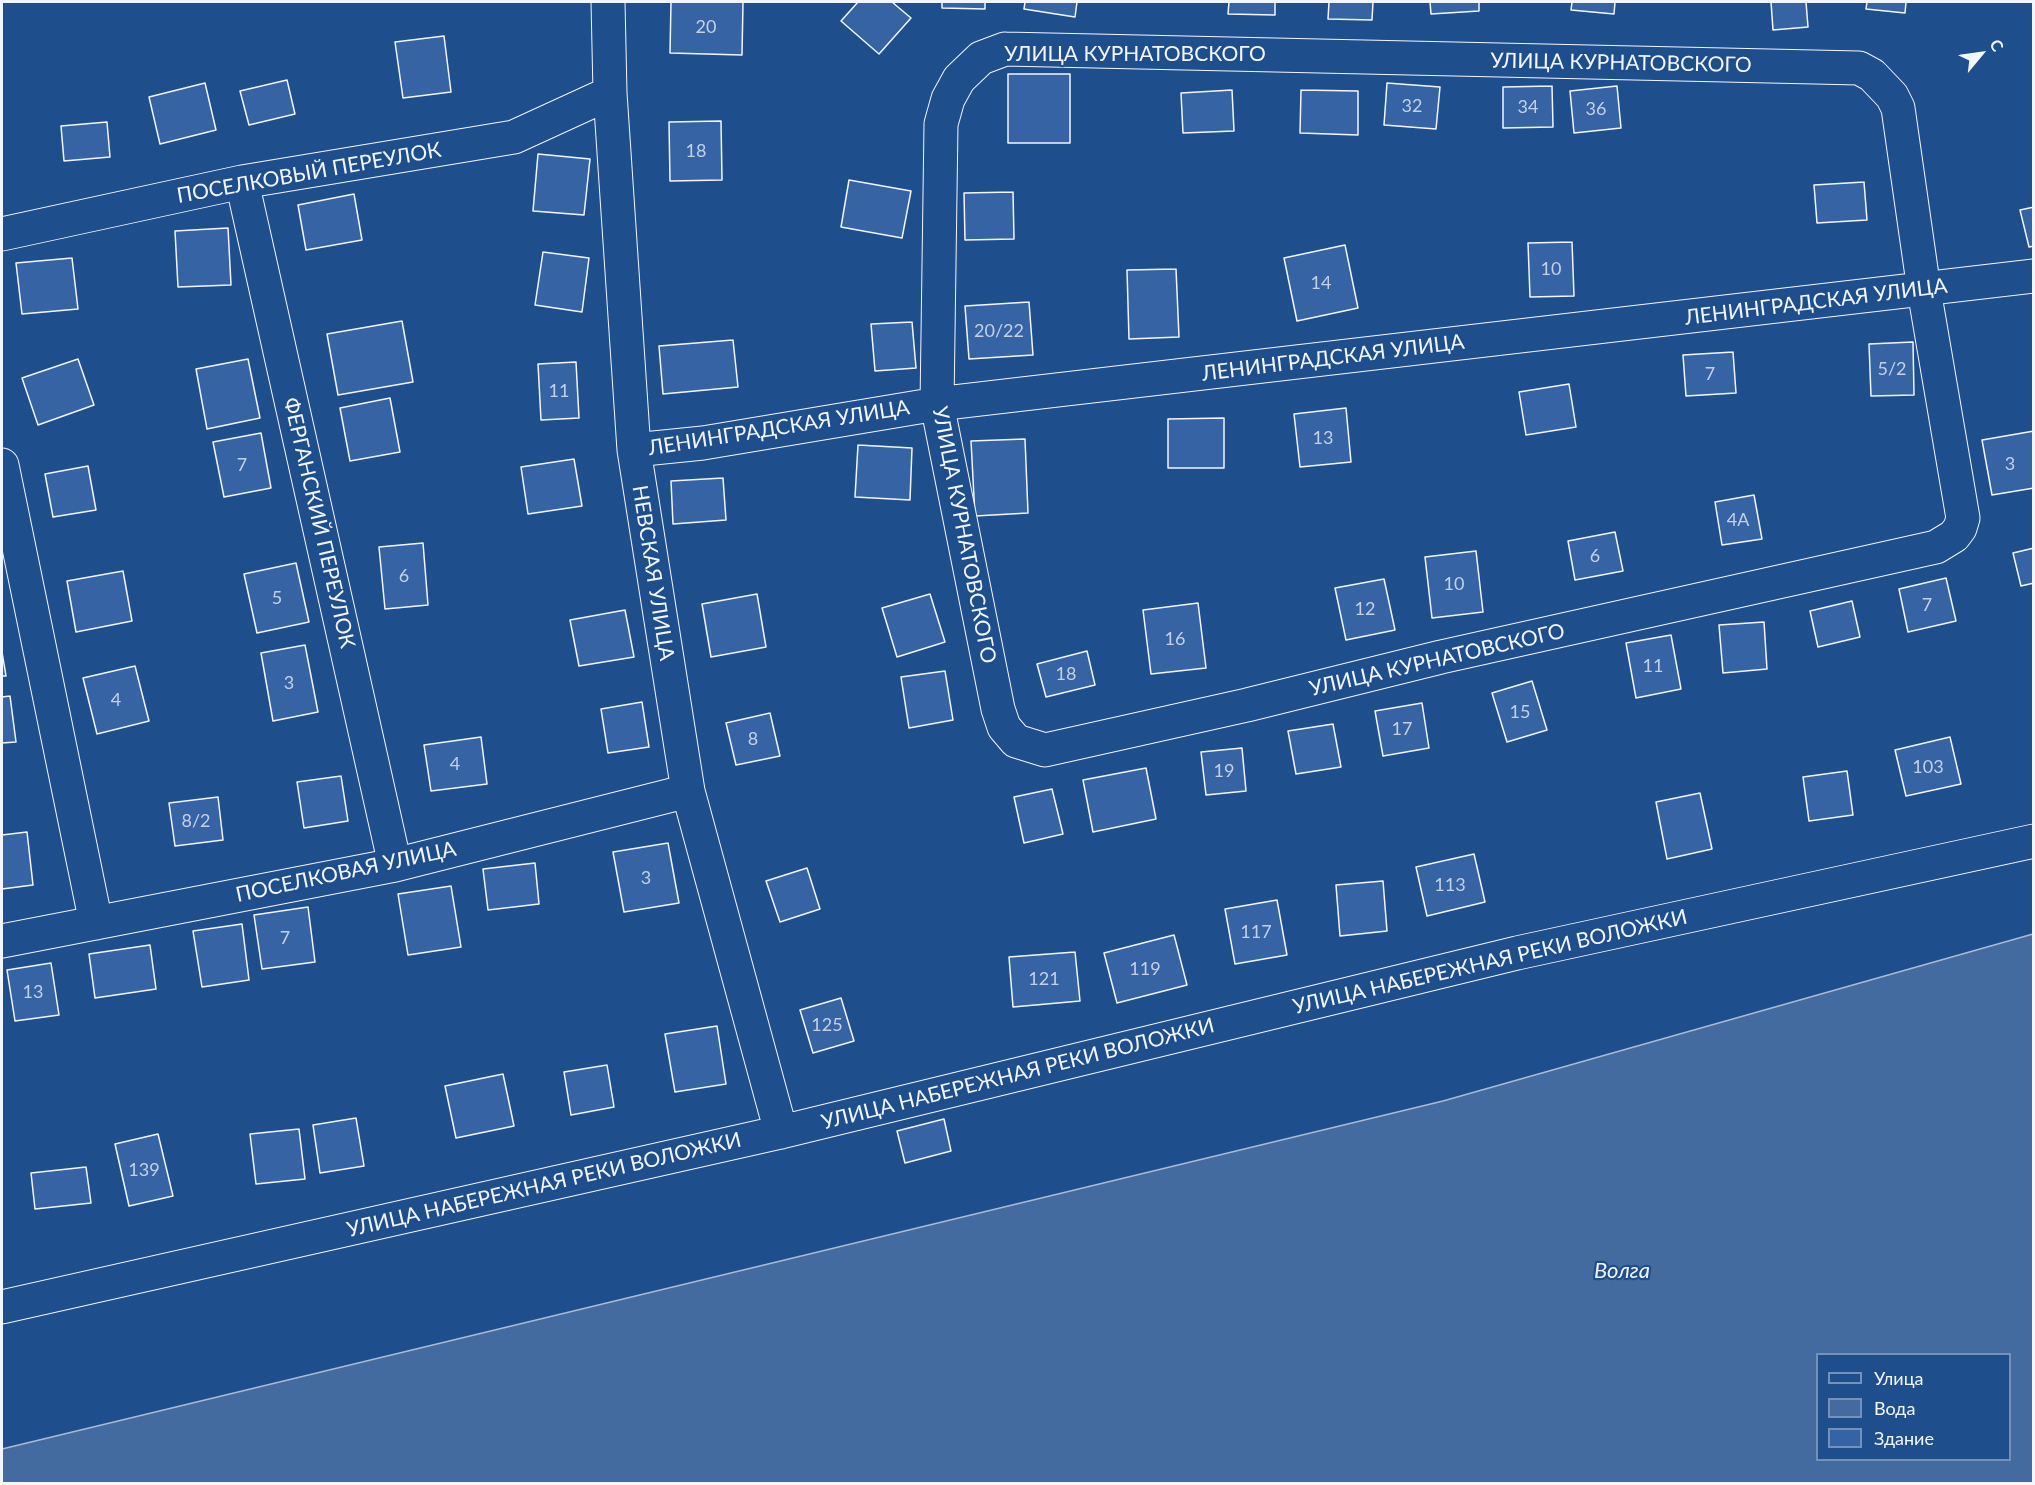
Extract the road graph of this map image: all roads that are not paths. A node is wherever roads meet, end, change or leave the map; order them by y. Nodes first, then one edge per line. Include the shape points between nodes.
1 (608, 2) edge
2 (610, 93) junction
3 (242, 182) junction
4 (2, 234) edge
5 (2034, 276) edge
6 (1924, 290) junction
7 (937, 404) junction
8 (634, 450) junction
9 (2, 465) edge
10 (688, 791) junction
11 (2034, 841) edge
12 (395, 865) junction
13 (96, 923) junction
14 (2, 941) edge
15 (781, 1132) junction
16 (2, 1307) edge

1 - 2 street, НЕВСКАЯ УЛИЦА
2 - 3 street, ПОСЕЛКОВЫЙ ПЕРЕУЛОК via 514,137
2 - 8 street, НЕВСКАЯ УЛИЦА
3 - 4 street, ПОСЕЛКОВЫЙ ПЕРЕУЛОК
3 - 12 street, ФЕРГАНСКИЙ ПЕРЕУЛОК
5 - 6 street, ЛЕНИНГРАДСКАЯ УЛИЦА
6 - 7 street, ЛЕНИНГРАДСКАЯ УЛИЦА
6 - 7 street, УЛИЦА КУРНАТОВСКОГО via 1898,108 1882,84 1859,68 1005,49 981,58 959,79 941,124
6 - 7 street, УЛИЦА КУРНАТОВСКОГО via 1963,518 1960,528 1946,542 1045,750 1016,741 1004,727 998,709
7 - 8 street, ЛЕНИНГРАДСКАЯ УЛИЦА via 703,443
8 - 10 street, НЕВСКАЯ УЛИЦА
9 - 13 street
10 - 12 street, ПОСЕЛКОВАЯ УЛИЦА
10 - 15 street, НЕВСКАЯ УЛИЦА
11 - 15 street, УЛИЦА НАБЕРЕЖНАЯ РЕКИ ВОЛОЖКИ via 1517,953
12 - 13 street, ПОСЕЛКОВАЯ УЛИЦА
13 - 14 street, ПОСЕЛКОВАЯ УЛИЦА
15 - 16 street, УЛИЦА НАБЕРЕЖНАЯ РЕКИ ВОЛОЖКИ

